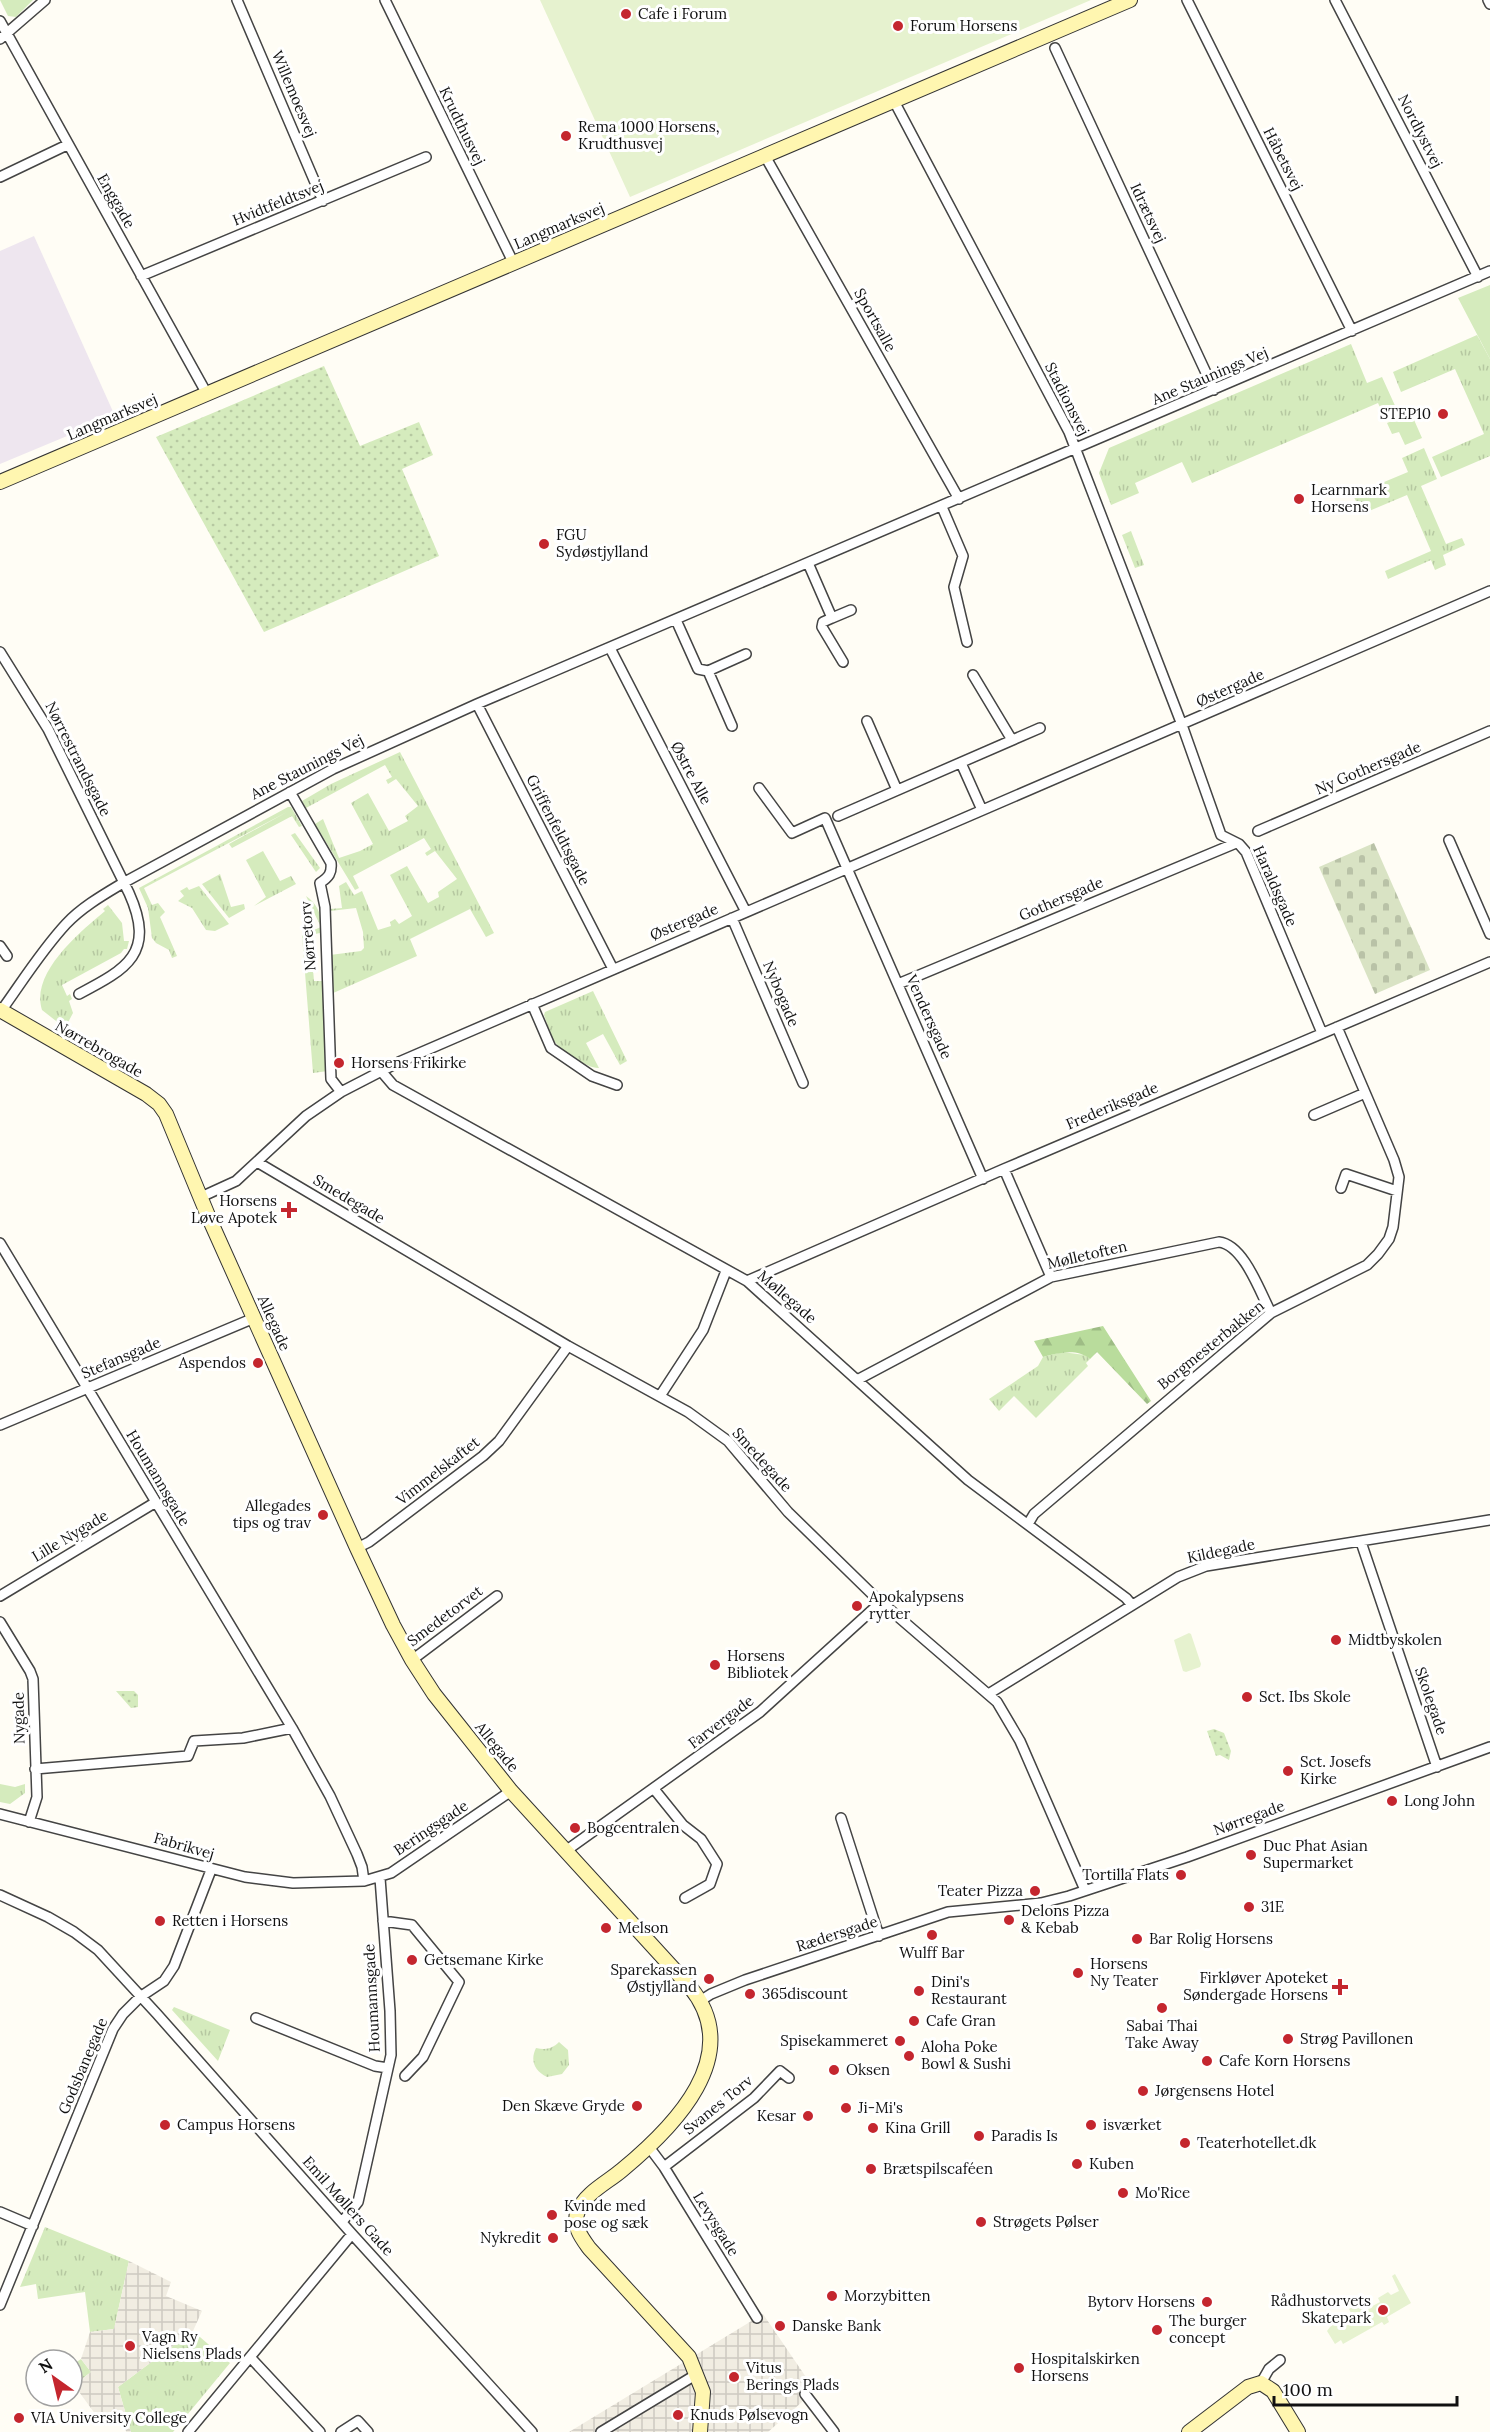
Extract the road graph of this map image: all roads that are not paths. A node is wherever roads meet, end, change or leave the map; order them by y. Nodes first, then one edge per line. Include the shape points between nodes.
1 (45, 0) edge
2 (237, 0) edge
3 (385, 0) edge
4 (1130, 0) edge
5 (1187, 0) edge
6 (1335, 0) edge
7 (1488, 0) edge
8 (1490, 4) edge
9 (0, 21) edge
10 (4, 37) edge
11 (1055, 48) dead end
12 (894, 101) junction
13 (67, 145) junction
14 (765, 156) junction
15 (426, 157) dead end
16 (0, 177) edge
17 (323, 201) junction
18 (514, 264) junction
19 (1490, 271) edge
20 (141, 276) junction
21 (1478, 277) junction
22 (1352, 331) junction
23 (1214, 390) junction
24 (207, 394) junction
25 (1076, 449) junction
26 (0, 482) edge
27 (959, 499) junction
28 (942, 507) junction
29 (808, 563) junction
30 (1490, 591) edge
31 (851, 610) dead end
32 (832, 618) junction
33 (676, 620) junction
34 (967, 642) dead end
35 (610, 648) junction
36 (0, 652) edge
37 (746, 654) dead end
38 (843, 662) dead end
39 (708, 671) junction
40 (973, 675) dead end
41 (477, 704) junction
42 (867, 721) dead end
43 (1182, 725) junction
44 (732, 726) dead end
45 (1040, 728) dead end
46 (1490, 731) edge
47 (1012, 740) junction
48 (961, 763) junction
49 (759, 788) dead end
50 (897, 790) junction
51 (290, 792) junction
52 (982, 810) junction
53 (838, 816) dead end
54 (1258, 831) dead end
55 (1449, 840) dead end
56 (1236, 843) junction
57 (847, 868) junction
58 (123, 883) junction
59 (746, 912) junction
60 (732, 918) junction
61 (1490, 934) edge
62 (0, 946) edge
63 (7, 956) dead end
64 (1490, 962) edge
65 (613, 969) junction
66 (898, 984) junction
67 (79, 994) dead end
68 (532, 1004) junction
69 (0, 1011) edge
70 (1337, 1027) junction
71 (1322, 1033) junction
72 (381, 1071) junction
73 (803, 1083) dead end
74 (616, 1085) dead end
75 (341, 1092) junction
76 (1365, 1093) junction
77 (1314, 1115) dead end
78 (257, 1162) junction
79 (1004, 1169) junction
80 (983, 1179) junction
81 (1341, 1188) dead end
82 (1397, 1191) junction
83 (201, 1197) junction
84 (0, 1243) edge
85 (726, 1271) junction
86 (1051, 1277) junction
87 (747, 1281) junction
88 (1271, 1313) junction
89 (254, 1318) junction
90 (568, 1346) junction
91 (857, 1380) junction
92 (88, 1388) junction
93 (660, 1396) junction
94 (0, 1425) edge
95 (156, 1502) junction
96 (1490, 1520) edge
97 (1028, 1524) junction
98 (1361, 1542) junction
99 (357, 1548) junction
100 (0, 1596) edge
101 (497, 1596) dead end
102 (881, 1602) junction
103 (1132, 1605) junction
104 (0, 1622) edge
105 (412, 1660) junction
106 (990, 1694) junction
107 (292, 1728) junction
108 (1490, 1748) edge
109 (1437, 1767) junction
110 (35, 1769) junction
111 (654, 1789) junction
112 (511, 1791) junction
113 (0, 1814) edge
114 (841, 1818) dead end
115 (29, 1822) junction
116 (567, 1850) junction
117 (211, 1870) junction
118 (380, 1878) junction
119 (364, 1881) junction
120 (1085, 1890) junction
121 (0, 1895) edge
122 (685, 1898) dead end
123 (986, 1907) joint
124 (383, 1921) junction
125 (879, 1936) junction
126 (140, 1997) junction
127 (700, 2001) junction
128 (256, 2018) dead end
129 (388, 2071) junction
130 (405, 2076) dead end
131 (789, 2078) dead end
132 (649, 2147) junction
133 (664, 2167) junction
134 (0, 2211) edge
135 (342, 2222) junction
136 (33, 2226) junction
137 (352, 2234) junction
138 (0, 2305) edge
139 (757, 2318) dead end
140 (250, 2357) junction
141 (1280, 2360) dead end
142 (697, 2374) junction
143 (1261, 2383) junction
144 (805, 2394) dead end
145 (188, 2432) edge
146 (320, 2432) edge
147 (341, 2432) edge
148 (368, 2432) edge
149 (532, 2432) edge
150 (601, 2432) edge
151 (700, 2432) edge
152 (834, 2432) edge
153 (1189, 2432) edge
154 (1298, 2432) edge

1 - 10 street
2 - 17 street, Willemoesvej
3 - 18 street, Krudthusvej
4 - 12 street, Langmarksvej
5 - 22 street, Håbetsvej
6 - 21 street, Nordlystvej
7 - 8 street
9 - 10 street, Enggade
10 - 13 street, Enggade
11 - 23 street, Idrætsvej
12 - 14 street, Langmarksvej
12 - 25 street, Stadionsvej
13 - 16 street
13 - 20 street, Enggade
14 - 18 street, Langmarksvej
14 - 27 street, Sportsalle
15 - 17 street, Hvidtfeldtsvej
17 - 20 street, Hvidtfeldtsvej
18 - 24 street, Langmarksvej
19 - 21 street, Ane Staunings Vej
20 - 24 street, Enggade
21 - 22 street, Ane Staunings Vej
22 - 23 street, Ane Staunings Vej
23 - 25 street, Ane Staunings Vej
24 - 26 street, Langmarksvej
25 - 27 street, Ane Staunings Vej
25 - 43 street, Stadionsvej
27 - 28 street, Ane Staunings Vej
28 - 29 street, Ane Staunings Vej
28 - 34 street via 963,556 954,586
29 - 32 street
29 - 33 street, Ane Staunings Vej
30 - 43 street, Østergade
31 - 32 street
32 - 38 street via 823,622 822,627
33 - 35 street, Ane Staunings Vej
33 - 39 street via 698,669
35 - 41 street, Ane Staunings Vej
35 - 59 street, Østre Alle
36 - 58 street, Nørrestrandsgade via 48,729
37 - 39 street
39 - 44 street
40 - 47 street
41 - 51 street, Ane Staunings Vej
41 - 65 street, Griffenfeldtsgade
42 - 50 street
43 - 52 street, Østergade
43 - 56 street, Haraldsgade via 1221,835
45 - 47 street
46 - 54 street, Ny Gothersgade
47 - 48 street
48 - 50 street
48 - 52 street
49 - 57 street via 792,833 825,818
50 - 53 street
51 - 58 street, Ane Staunings Vej
51 - 75 street, Nørretorv via 331,863 332,871 320,882 325,907 331,1079
52 - 57 street, Østergade
55 - 61 street
56 - 66 street, Gothersgade
56 - 71 street, Haraldsgade via 1246,852
57 - 59 street, Østergade
57 - 66 street, Vendersgade
58 - 67 street, Nørrestrandsgade via 135,906 138,943 122,969
58 - 69 street, Ane Staunings Vej via 67,923
59 - 60 street, Østergade
60 - 65 street, Østergade
60 - 73 street, Nybogade
62 - 63 street
64 - 70 street, Frederiksgade
65 - 68 street, Østergade
66 - 80 street, Vendersgade
68 - 72 street, Østergade
68 - 74 street via 551,1048 592,1076
69 - 83 street, Nørrebrogade via 159,1104 172,1125
70 - 71 street, Frederiksgade
70 - 76 street, Borgmesterbakken
71 - 79 street, Frederiksgade
72 - 75 street
72 - 85 street, Møllegade via 393,1085
75 - 78 street via 306,1116
76 - 77 street
76 - 82 street, Borgmesterbakken via 1394,1160 1399,1177
78 - 83 street via 236,1181
78 - 90 street, Smedegade
79 - 80 street, Frederiksgade
79 - 86 street
80 - 87 street, Frederiksgade
81 - 82 street via 1346,1174
82 - 88 street, Borgmesterbakken via 1389,1239 1367,1265
83 - 89 street, Allegade
84 - 92 street, Houmannsgade
85 - 87 street, Møllegade
85 - 93 street via 703,1330
86 - 88 street, Mølletoften via 1227,1243 1239,1253
86 - 91 street, Mølletoften
87 - 91 street, Møllegade
88 - 97 street, Borgmesterbakken via 1034,1514
89 - 92 street, Stefansgade
89 - 99 street, Allegade
90 - 93 street, Smedegade
90 - 99 street, Vimmelskaftet via 491,1449
91 - 97 street, Møllegade via 968,1480
92 - 94 street, Stefansgade
92 - 95 street, Houmannsgade
93 - 102 street, Smedegade via 728,1442 788,1512
95 - 100 street, Lille Nygade
95 - 107 street, Houmannsgade
96 - 98 street, Kildegade
97 - 103 street, Møllegade
98 - 103 street, Kildegade via 1206,1566 1178,1577
98 - 109 street, Skolegade
99 - 105 street, Allegade
101 - 105 street, Smedetorvet
102 - 106 street, Smedegade
102 - 111 street, Farvergade via 760,1712
103 - 106 street, Kildegade
104 - 110 street, Nygade via 33,1679
105 - 112 street, Allegade
106 - 120 street, Smedegade via 1007,1715 1020,1741
107 - 110 street via 243,1738 194,1741 188,1756
107 - 119 street, Houmannsgade via 330,1796 357,1854
108 - 109 street, Nørregade
109 - 120 street, Nørregade
110 - 115 street, Nygade via 37,1797
111 - 116 street, Farvergade
111 - 122 street via 683,1825 701,1839 717,1864 710,1884
112 - 116 street, Allegade
112 - 118 street, Beringsgade
113 - 115 street, Fabrikvej
114 - 125 street
115 - 117 street, Fabrikvej
116 - 127 street, Allegade
117 - 119 street, Fabrikvej via 284,1883
117 - 126 street, Godsbanegade via 174,1966 164,1981
118 - 119 street, Beringsgade
118 - 124 street, Houmannsgade
120 - 123 street, Nørregade via 1041,1903
121 - 126 street, Emil Møllers Gade via 74,1932 98,1950
123 - 125 street, Rædersgade via 948,1912
124 - 129 street, Houmannsgade via 390,2010
124 - 130 street via 412,1925 459,1982 423,2057
125 - 127 street, Rædersgade via 745,1980
126 - 135 street, Emil Møllers Gade
126 - 136 street, Godsbanegade via 114,2029
127 - 132 street, Allegade via 711,2030 709,2061 679,2113
128 - 129 street
129 - 135 street, Houmannsgade via 358,2202
131 - 133 street, Svanes Torv via 780,2071 754,2098
132 - 133 street, Levysgade
132 - 142 street, Allegade via 581,2205 576,2224 589,2248 689,2357
133 - 139 street, Levysgade
134 - 136 street
135 - 137 street, Emil Møllers Gade
136 - 138 street, Godsbanegade
137 - 140 street
137 - 149 street, Emil Møllers Gade
140 - 145 street
140 - 146 street
141 - 143 street
142 - 150 street
142 - 151 street via 704,2402
143 - 153 street via 1248,2387
143 - 154 street via 1273,2391
144 - 152 street
147 - 148 street via 358,2421

